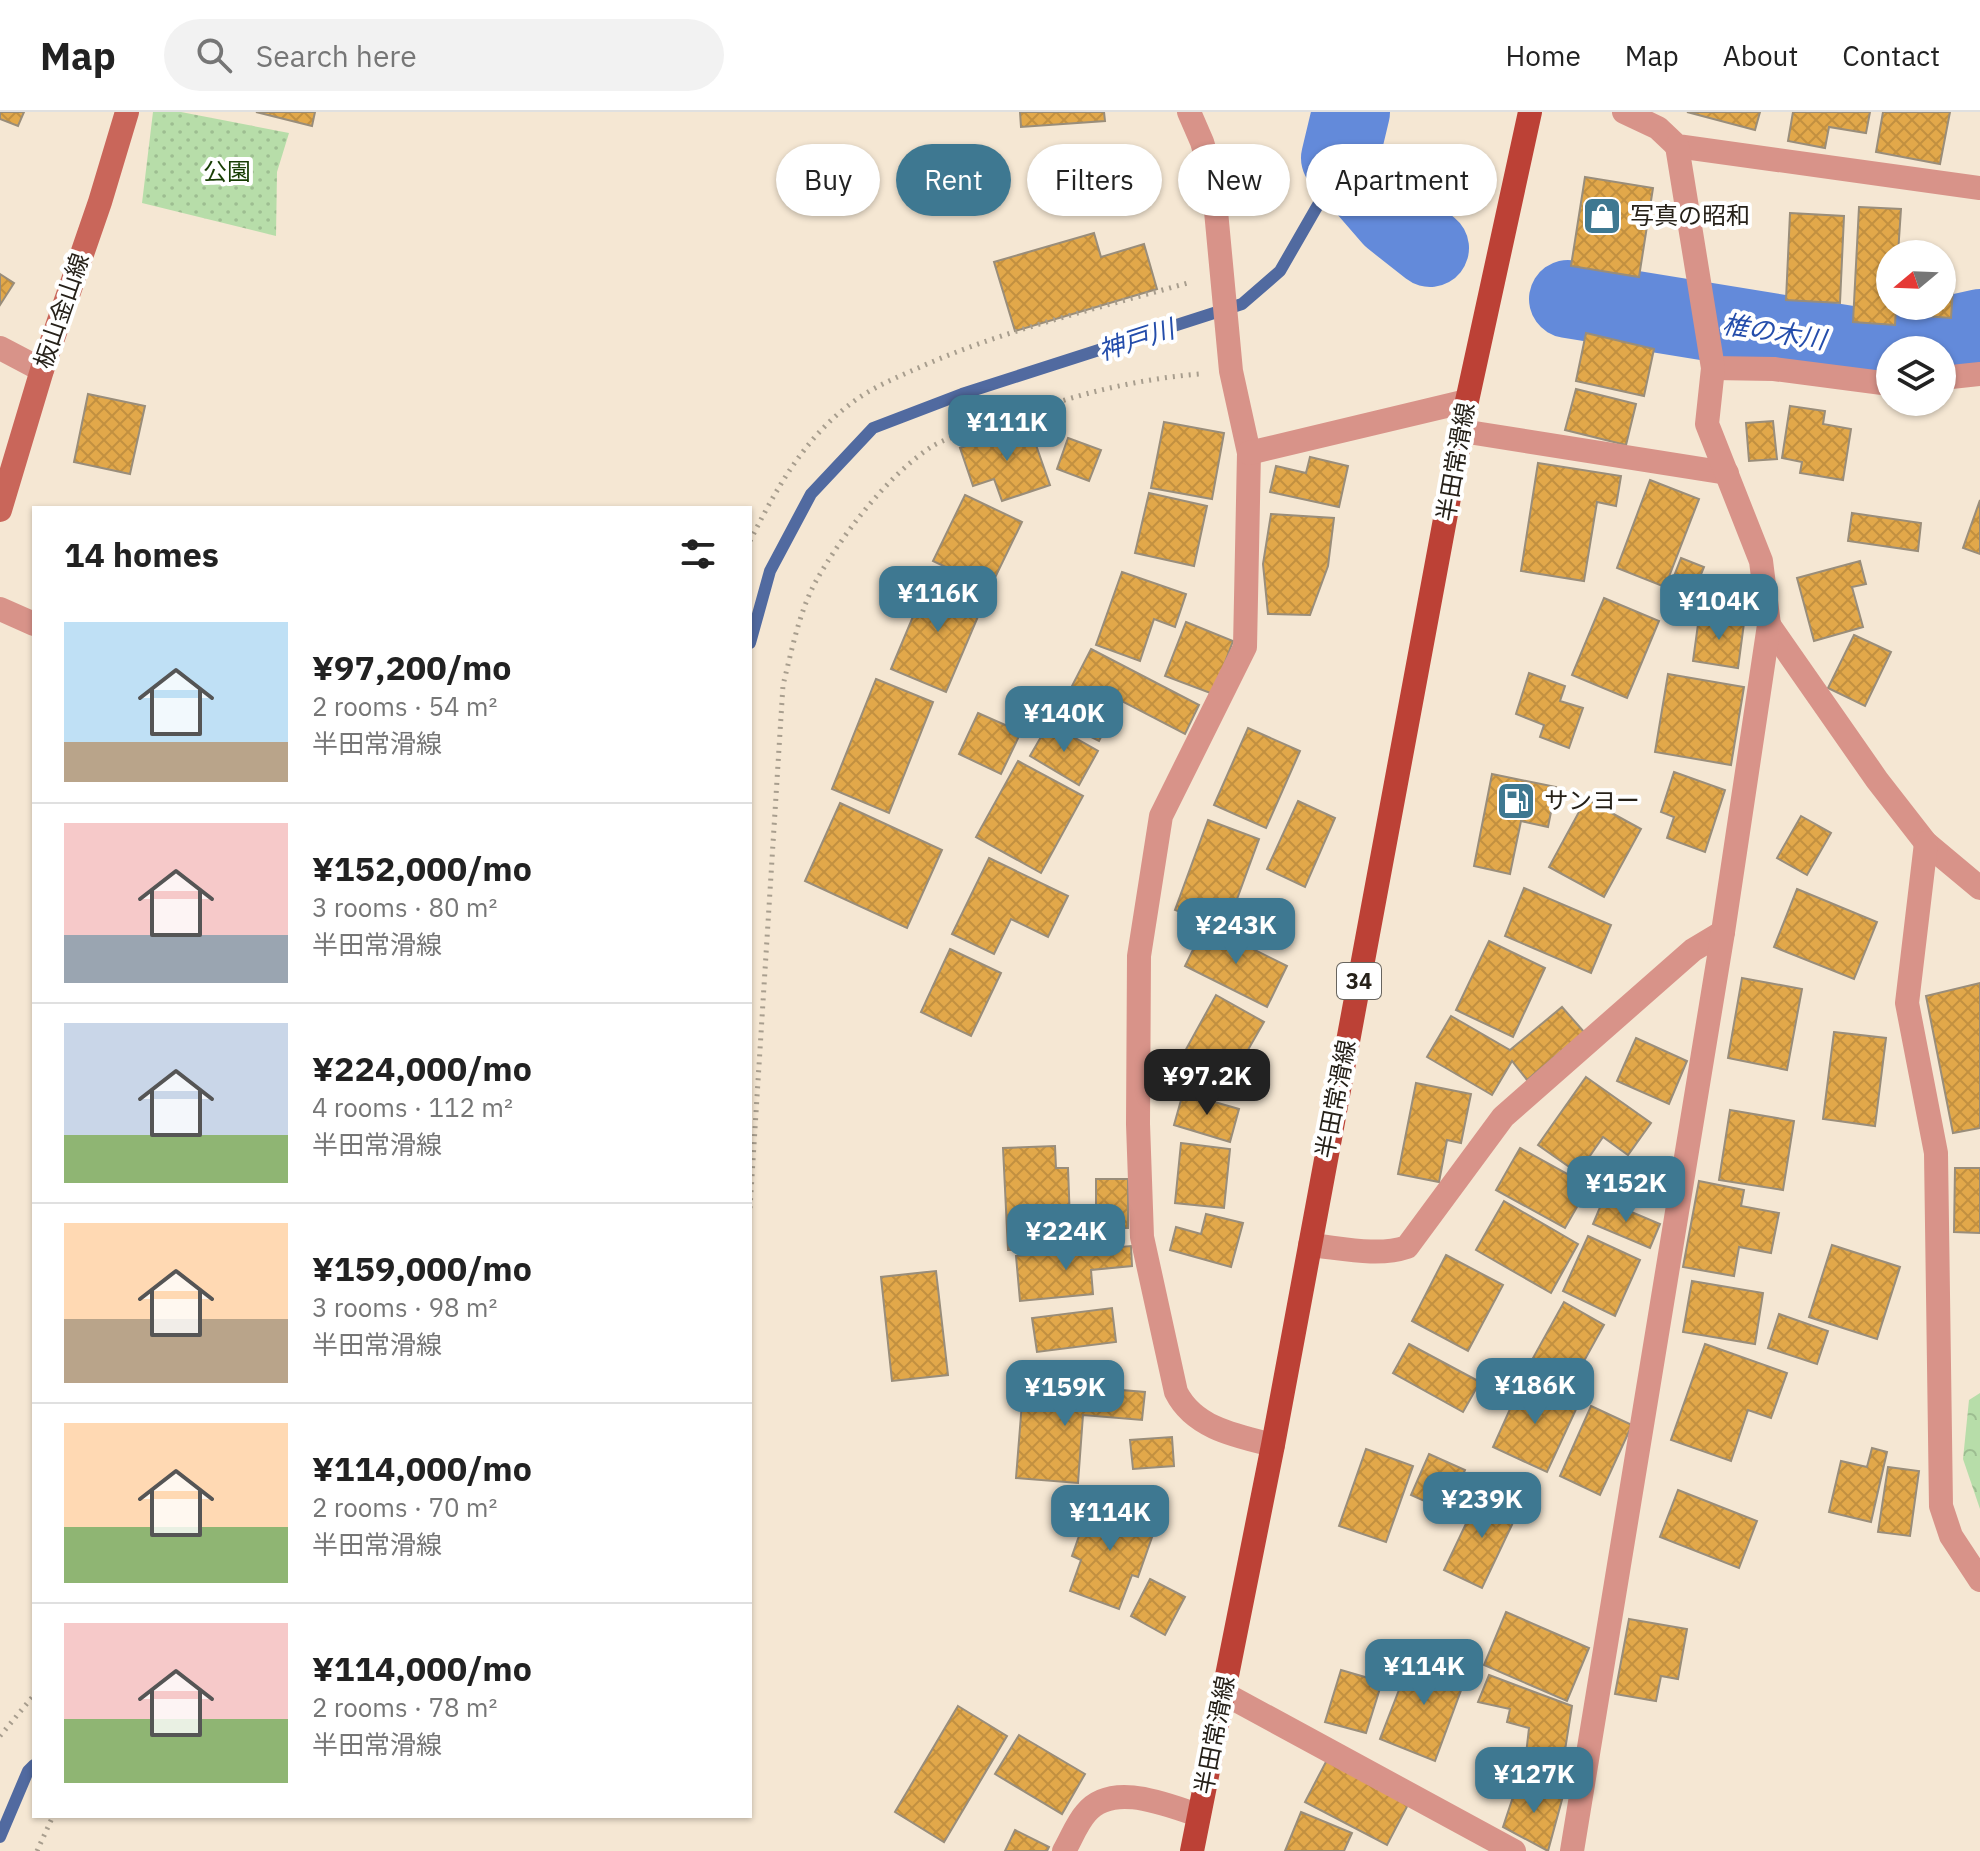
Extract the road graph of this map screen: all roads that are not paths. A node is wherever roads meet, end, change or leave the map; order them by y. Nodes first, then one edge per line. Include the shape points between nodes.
1 (127, 112) edge
2 (1189, 112) edge
3 (1530, 112) edge
4 (1624, 112) edge
5 (1677, 146) junction
6 (1980, 188) edge
7 (0, 348) edge
8 (1713, 368) junction
9 (42, 370) junction
10 (1980, 374) edge
11 (1956, 377) edge
12 (1876, 382) edge
13 (1467, 401) junction
14 (1462, 431) junction
15 (1249, 453) junction
16 (1727, 473) junction
17 (0, 510) edge
18 (0, 609) edge
19 (32, 623) edge
20 (1769, 625) junction
21 (1926, 843) junction
22 (1980, 888) edge
23 (1723, 932) junction
24 (1310, 1245) junction
25 (1273, 1445) junction
26 (1980, 1580) edge
27 (1223, 1693) junction
28 (1198, 1815) junction
29 (1064, 1851) edge
30 (1192, 1851) edge
31 (1514, 1851) edge
32 (1572, 1851) edge

1 - 9 main road, 板山金山線
2 - 15 street via 1213,179 1230,360
3 - 13 main road, 半田常滑線 / 34
4 - 5 street via 1658,128
5 - 6 street
5 - 8 street
7 - 9 street
8 - 12 street via 1774,369
8 - 16 street via 1707,424
9 - 17 main road, 板山金山線
10 - 11 street
13 - 14 main road, 半田常滑線 / 34
13 - 15 street
14 - 16 street
14 - 24 main road, 半田常滑線 / 34
15 - 25 street via 1245,647 1161,816 1139,956 1138,1124 1142,1237 1176,1392 1195,1416 1230,1435
16 - 20 street via 1761,561
18 - 19 street
20 - 21 street
20 - 23 street
21 - 22 street
21 - 26 street via 1907,1003 1936,1153 1941,1506 1951,1536
23 - 24 street via 1693,950 1503,1117 1407,1247 1385,1251
23 - 32 street
24 - 25 main road, 半田常滑線 / 34
25 - 27 main road, 半田常滑線 / 34
27 - 28 main road, 半田常滑線 / 34
27 - 31 street
28 - 29 street via 1132,1796 1101,1802 1086,1811
28 - 30 main road, 半田常滑線 / 34

